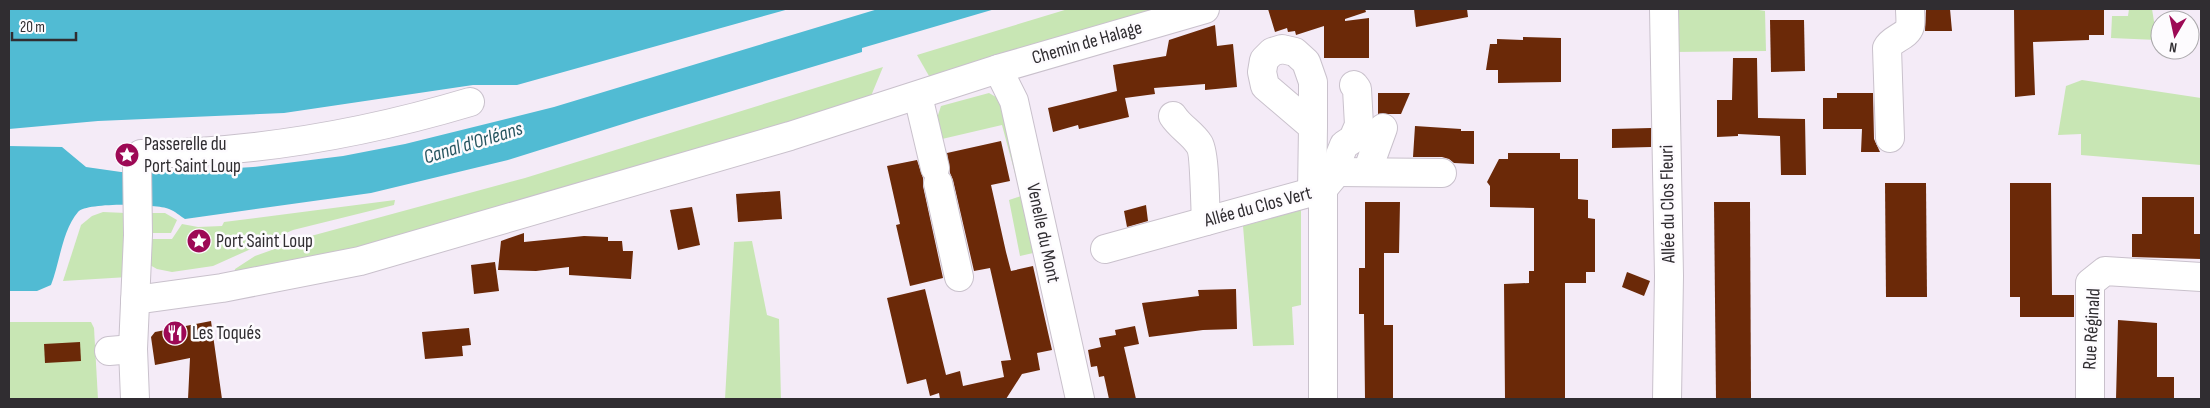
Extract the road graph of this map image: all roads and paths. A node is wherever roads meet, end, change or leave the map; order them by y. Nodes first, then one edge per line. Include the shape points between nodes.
1 (1206, 9) edge
2 (1664, 9) edge
3 (1910, 9) edge
4 (998, 69) junction
5 (1354, 85) dead end
6 (918, 96) junction
7 (470, 102) dead end
8 (1173, 116) dead end
9 (1313, 126) dead end
10 (1382, 128) dead end
11 (1890, 138) dead end
12 (1367, 172) junction
13 (1442, 173) dead end
14 (1324, 184) junction
15 (1206, 221) junction
16 (1105, 249) dead end
17 (2201, 276) edge
18 (959, 277) dead end
19 (134, 300) junction
20 (135, 399) edge
21 (1080, 399) edge
22 (1323, 399) edge
23 (1667, 399) edge
24 (2090, 399) edge

1 - 4 street, Chemin de Halage
2 - 23 street, Allée du Clos Fleuri via 1669,276
3 - 11 street via 1910,26 1906,33 1887,48
4 - 6 street, Chemin de Halage
4 - 21 street, Venelle du Mont via 1014,101
5 - 14 street via 1358,89 1359,125 1353,139 1344,144
6 - 18 street
6 - 19 street, Chemin de Halage via 360,261 235,286
7 - 19 street via 434,113 285,144 224,151 141,154 137,164
8 - 15 street via 1201,146
9 - 14 street
10 - 12 street
12 - 13 street
12 - 14 street
14 - 15 street, Allée du Clos Vert
14 - 22 street, Allée du Clos Vert
15 - 16 street, Allée du Clos Vert
17 - 24 street, Rue Réginald via 2105,271 2090,283
19 - 20 street via 121,350

